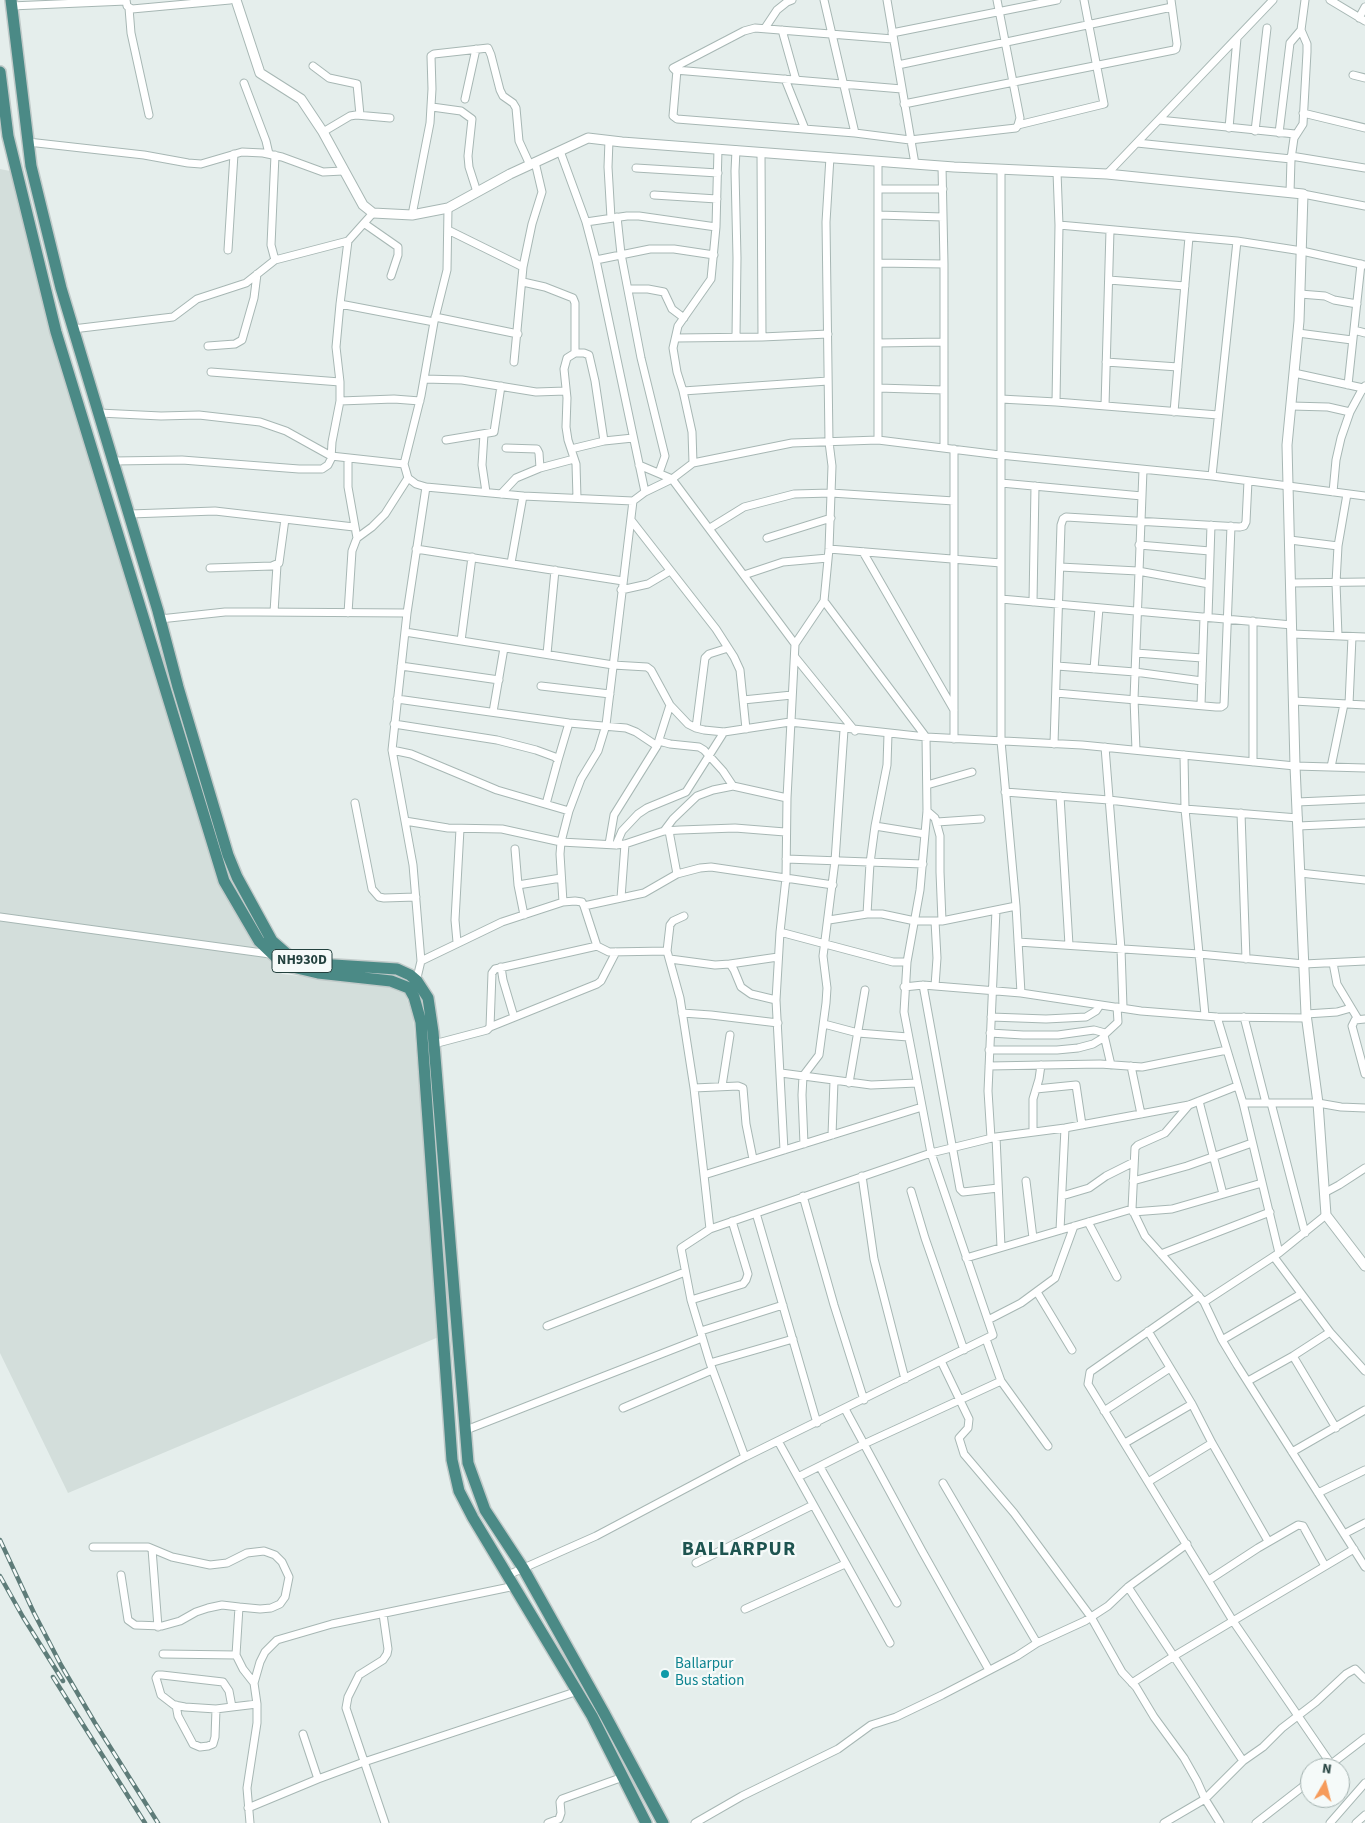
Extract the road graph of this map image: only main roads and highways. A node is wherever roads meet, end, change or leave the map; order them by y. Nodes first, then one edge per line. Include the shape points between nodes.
1 (11, 3) edge
2 (0, 72) edge
3 (413, 985) junction
4 (597, 1713) junction
5 (646, 1823) edge
6 (663, 1823) edge

1 - 3 highway, NH930D via 28,142 61,288 237,877 272,941 288,955 318,964 397,969 410,974
2 - 3 highway, NH930D via 8,136 56,332 224,881 259,941 284,965 318,973
3 - 4 highway via 425,992 431,1006 468,1463 485,1510 523,1568
3 - 4 highway via 421,1022 452,1460 459,1491 578,1691
4 - 5 highway
4 - 6 highway

